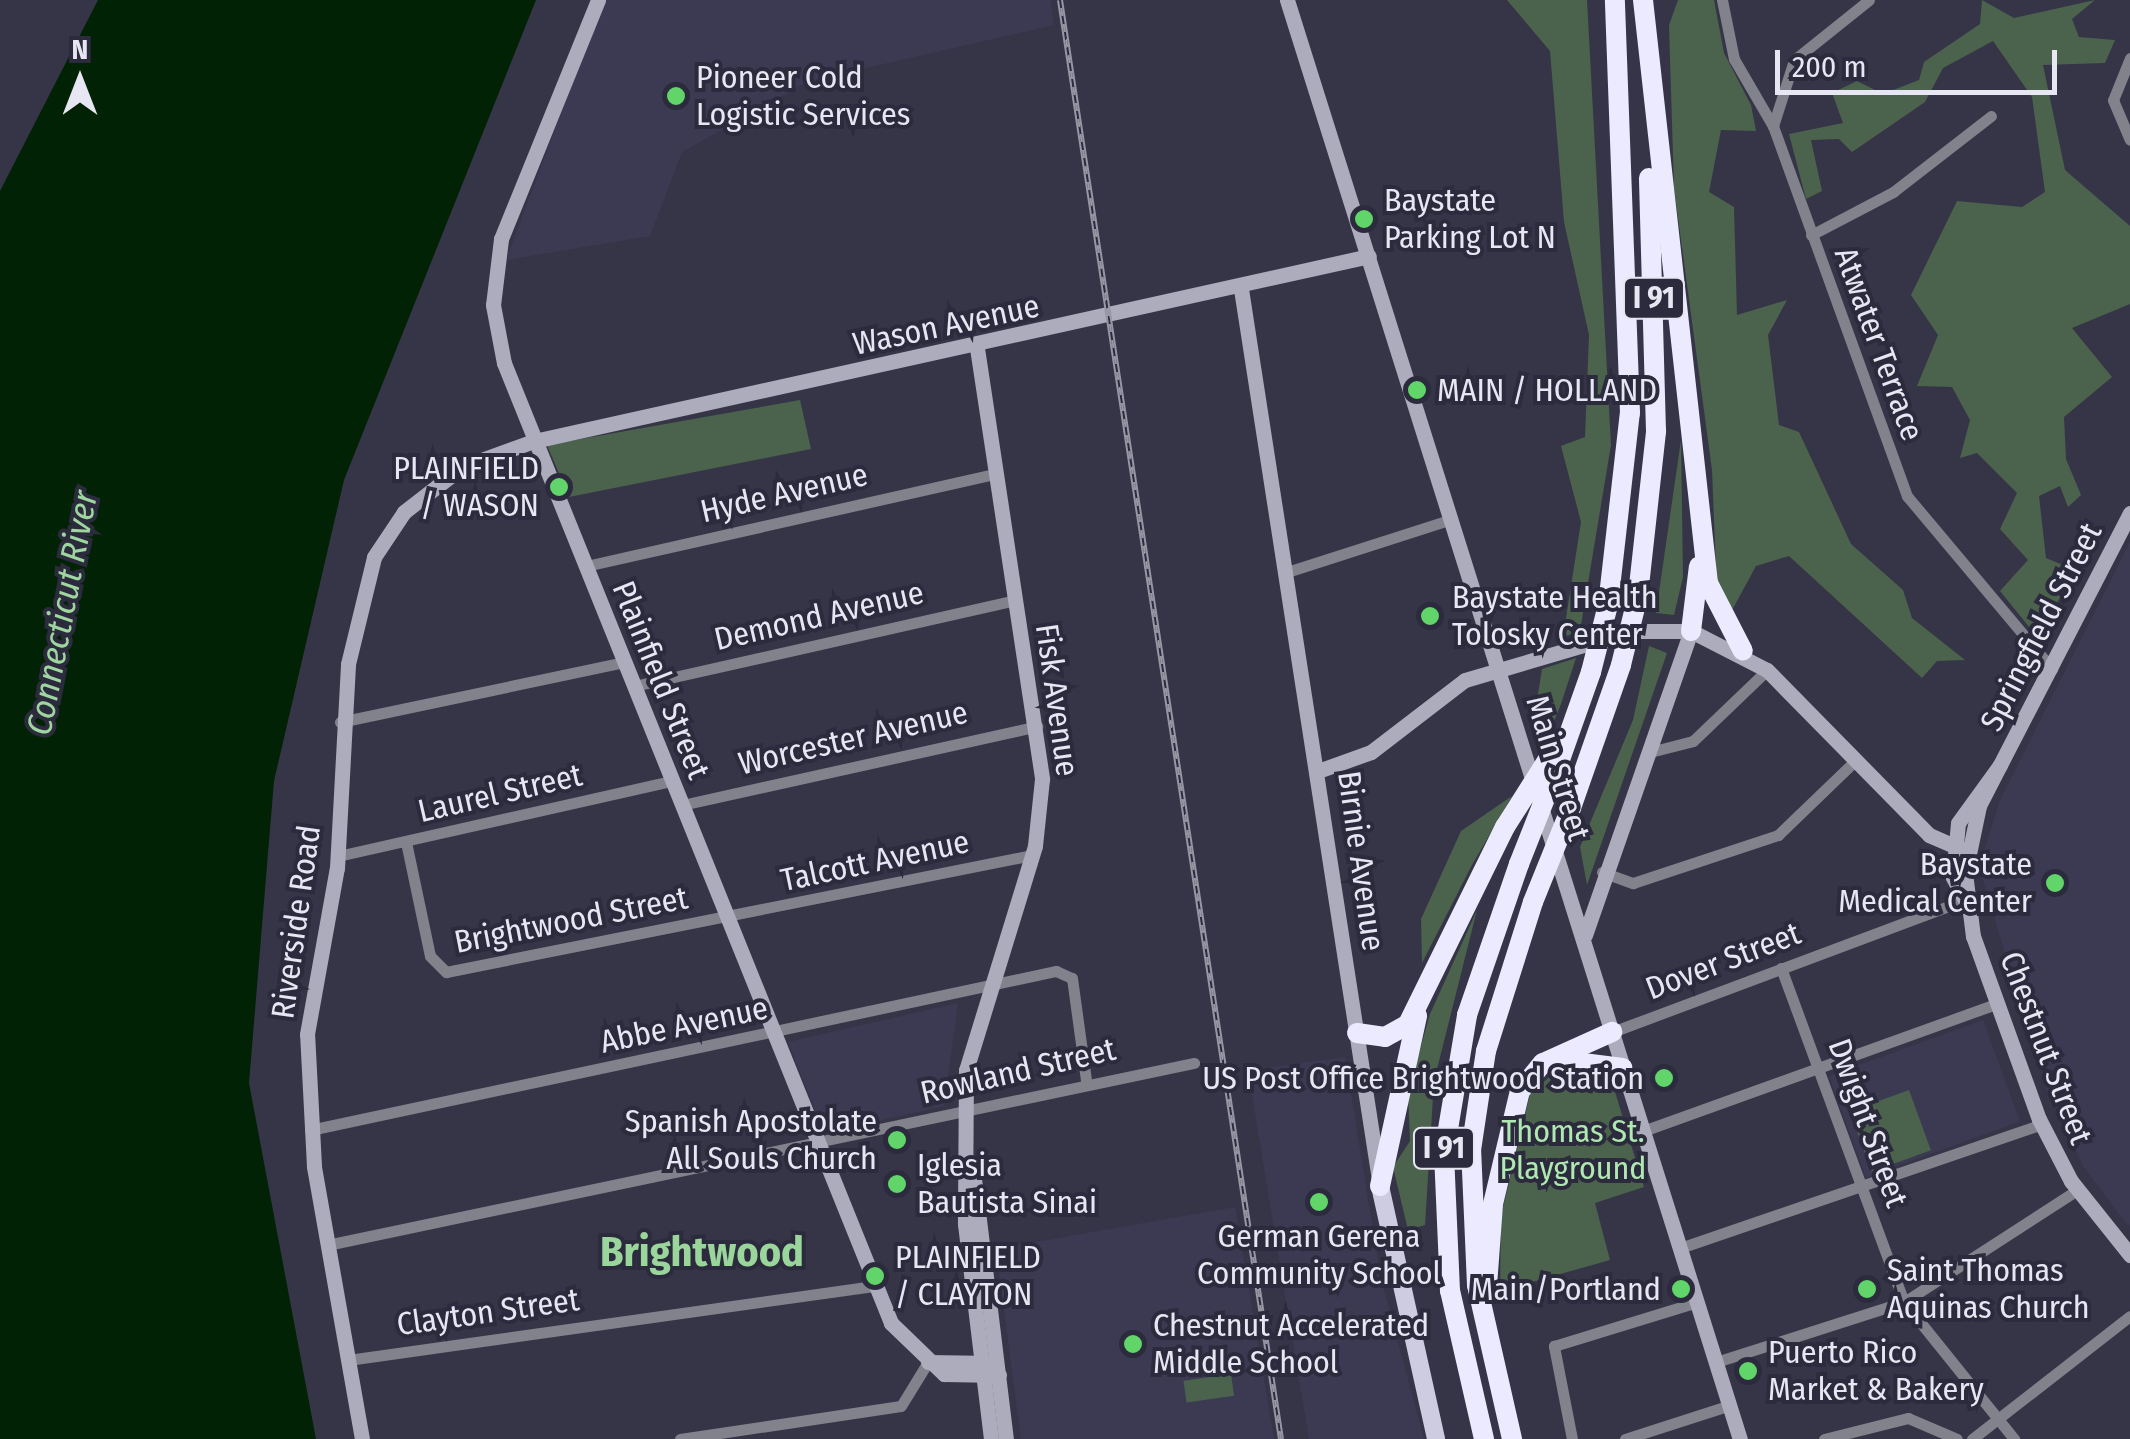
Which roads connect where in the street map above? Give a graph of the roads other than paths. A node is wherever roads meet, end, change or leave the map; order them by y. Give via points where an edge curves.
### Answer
1 (598, 0) edge
2 (1287, 0) edge
3 (1615, 0) edge
4 (1642, 0) edge
5 (1722, 0) edge
6 (1869, 0) edge
7 (2130, 58) edge
8 (1991, 116) dead end
9 (1772, 126) junction
10 (2130, 140) edge
11 (1811, 234) junction
12 (1369, 256) junction
13 (1241, 289) junction
14 (977, 348) junction
15 (534, 441) junction
16 (994, 474) junction
17 (2130, 513) edge
18 (1452, 519) junction
19 (1703, 530) junction
20 (586, 566) junction
21 (1287, 572) junction
22 (1016, 600) junction
23 (1690, 631) junction
24 (1743, 651) junction
25 (624, 662) junction
26 (1499, 668) junction
27 (2052, 669) junction
28 (1767, 670) junction
29 (634, 686) junction
30 (340, 722) junction
31 (1037, 726) junction
32 (1650, 752) junction
33 (1856, 760) junction
34 (1554, 761) junction
35 (1318, 771) junction
36 (672, 781) junction
37 (682, 805) junction
38 (406, 842) junction
39 (1959, 850) junction
40 (1032, 855) junction
41 (338, 856) junction
42 (1602, 872) junction
43 (1966, 900) junction
44 (728, 919) junction
45 (1584, 944) junction
46 (1435, 962) junction
47 (1780, 968) junction
48 (988, 984) junction
49 (1996, 1004) junction
50 (1612, 1032) junction
51 (1357, 1033) junction
52 (774, 1034) junction
53 (1547, 1060) junction
54 (1194, 1063) dead end
55 (1624, 1068) junction
56 (1821, 1068) junction
57 (1086, 1080) junction
58 (966, 1110) junction
59 (2042, 1124) junction
60 (310, 1130) junction
61 (1644, 1131) junction
62 (818, 1146) junction
63 (1380, 1186) junction
64 (1863, 1190) junction
65 (2077, 1190) junction
66 (326, 1245) junction
67 (2128, 1247) edge
68 (1680, 1248) junction
69 (874, 1286) junction
70 (1697, 1302) junction
71 (1904, 1302) junction
72 (2130, 1316) edge
73 (1489, 1352) junction
74 (348, 1360) junction
75 (928, 1362) junction
76 (1716, 1362) junction
77 (991, 1370) junction
78 (1730, 1405) junction
79 (800, 1422) junction
80 (2001, 1423) junction
81 (362, 1439) edge
82 (680, 1439) edge
83 (803, 1439) edge
84 (991, 1439) edge
85 (1006, 1439) edge
86 (1436, 1439) edge
87 (1484, 1439) edge
88 (1512, 1439) edge
89 (1572, 1439) edge
90 (1625, 1439) edge
91 (1740, 1439) edge
92 (1824, 1439) edge
93 (1957, 1439) edge
94 (1972, 1439) edge
95 (2014, 1439) edge

1 - 15 street, Plainfield Street via 494,275 504,363
2 - 12 street, Main Street
3 - 34 highway, I 91, bridge via 1630,413 1608,604 1584,694
4 - 19 highway
4 - 73 highway, I 91, bridge via 1657,413 1638,595 1621,665 1494,1018 1474,1118 1472,1236
5 - 9 street, Atwater Terrace via 1734,59
6 - 9 street via 1794,60
7 - 10 street via 2113,100
8 - 11 street via 1893,192
9 - 11 street, Atwater Terrace
11 - 27 street, Atwater Terrace via 1907,496
12 - 13 street, Wason Avenue
12 - 18 street, Main Street
13 - 14 street, Wason Avenue
13 - 21 street, Birnie Avenue
14 - 15 street, Wason Avenue
14 - 16 street, Fisk Avenue
15 - 20 street, Plainfield Street
15 - 30 street, Riverside Road via 462,467 424,491 387,533 358,614
16 - 20 street, Hyde Avenue
16 - 22 street, Fisk Avenue
17 - 27 street, Springfield Street
18 - 21 street
18 - 26 street, Main Street
19 - 23 highway
19 - 24 highway via 1714,604
20 - 25 street, Plainfield Street
21 - 35 street, Birnie Avenue
22 - 29 street, Demond Avenue
22 - 31 street, Fisk Avenue
23 - 24 street
23 - 26 street via 1630,632
23 - 32 street
24 - 28 street
25 - 29 street, Plainfield Street
25 - 30 street
26 - 35 street via 1448,687 1366,755
26 - 45 street, Main Street
27 - 39 street, Springfield Street
28 - 32 street via 1693,742
28 - 33 street
29 - 36 street, Plainfield Street
30 - 41 street, Riverside Road
31 - 37 street, Worcester Avenue
31 - 40 street, Fisk Avenue via 1042,794
32 - 42 street
33 - 39 street
33 - 42 street via 1778,834 1633,883
34 - 46 highway, bridge via 1505,827
34 - 87 highway, I 91, bridge via 1467,1015 1444,1153 1450,1291
35 - 51 street, Birnie Avenue
36 - 37 street, Plainfield Street
36 - 38 street, Laurel Street
37 - 44 street, Plainfield Street
38 - 41 street, Laurel Street
38 - 44 street, Brightwood Street via 440,971
39 - 43 street, Chestnut Street
40 - 44 street, Talcott Avenue
40 - 48 street, Fisk Avenue
41 - 60 street, Riverside Road via 308,1023
42 - 45 street
43 - 47 street, Dover Street
43 - 49 street, Chestnut Street
44 - 52 street, Plainfield Street
45 - 50 street, Main Street
46 - 51 highway via 1402,1030
46 - 63 highway via 1387,1124
47 - 50 street, Dover Street
47 - 56 street, Dwight Street
48 - 52 street, Abbe Avenue
48 - 57 street, Abbe Avenue via 1068,972
48 - 58 street, Fisk Avenue via 969,1046
49 - 56 street
49 - 59 street, Chestnut Street
50 - 53 highway
50 - 55 street, Main Street
51 - 63 street, Birnie Avenue
52 - 60 street, Abbe Avenue
52 - 62 street, Plainfield Street
53 - 55 highway via 1584,1057
53 - 73 highway via 1520,1091 1494,1204
54 - 57 street, Rowland Street
55 - 61 street, Main Street
56 - 61 street
56 - 64 street, Dwight Street
57 - 58 street, Rowland Street
58 - 62 street, Rowland Street
58 - 77 street, Fisk Avenue
59 - 64 street
59 - 65 street, Chestnut Street
60 - 66 street, Riverside Road
61 - 68 street, Main Street
62 - 66 street, Rowland Street
62 - 69 street, Plainfield Street
63 - 86 main road, Birnie Avenue
64 - 68 street
64 - 71 street, Dwight Street
65 - 67 street, Chestnut Street
65 - 71 street
66 - 74 street, Riverside Road
68 - 70 street, Main Street
69 - 74 street, Clayton Street
69 - 75 street, Plainfield Street via 898,1335
70 - 76 street, Main Street
70 - 89 street via 1554,1346
71 - 76 street
71 - 80 street, Dwight Street
72 - 80 street
73 - 88 highway, I 91
74 - 81 street, Riverside Road
75 - 77 street
75 - 79 street via 906,1404
76 - 78 street, Main Street
77 - 84 street
77 - 85 street
78 - 90 street
78 - 91 street, Main Street
79 - 82 street
79 - 83 street
80 - 94 street
80 - 95 street, Dwight Street
92 - 93 street via 1908,1418

